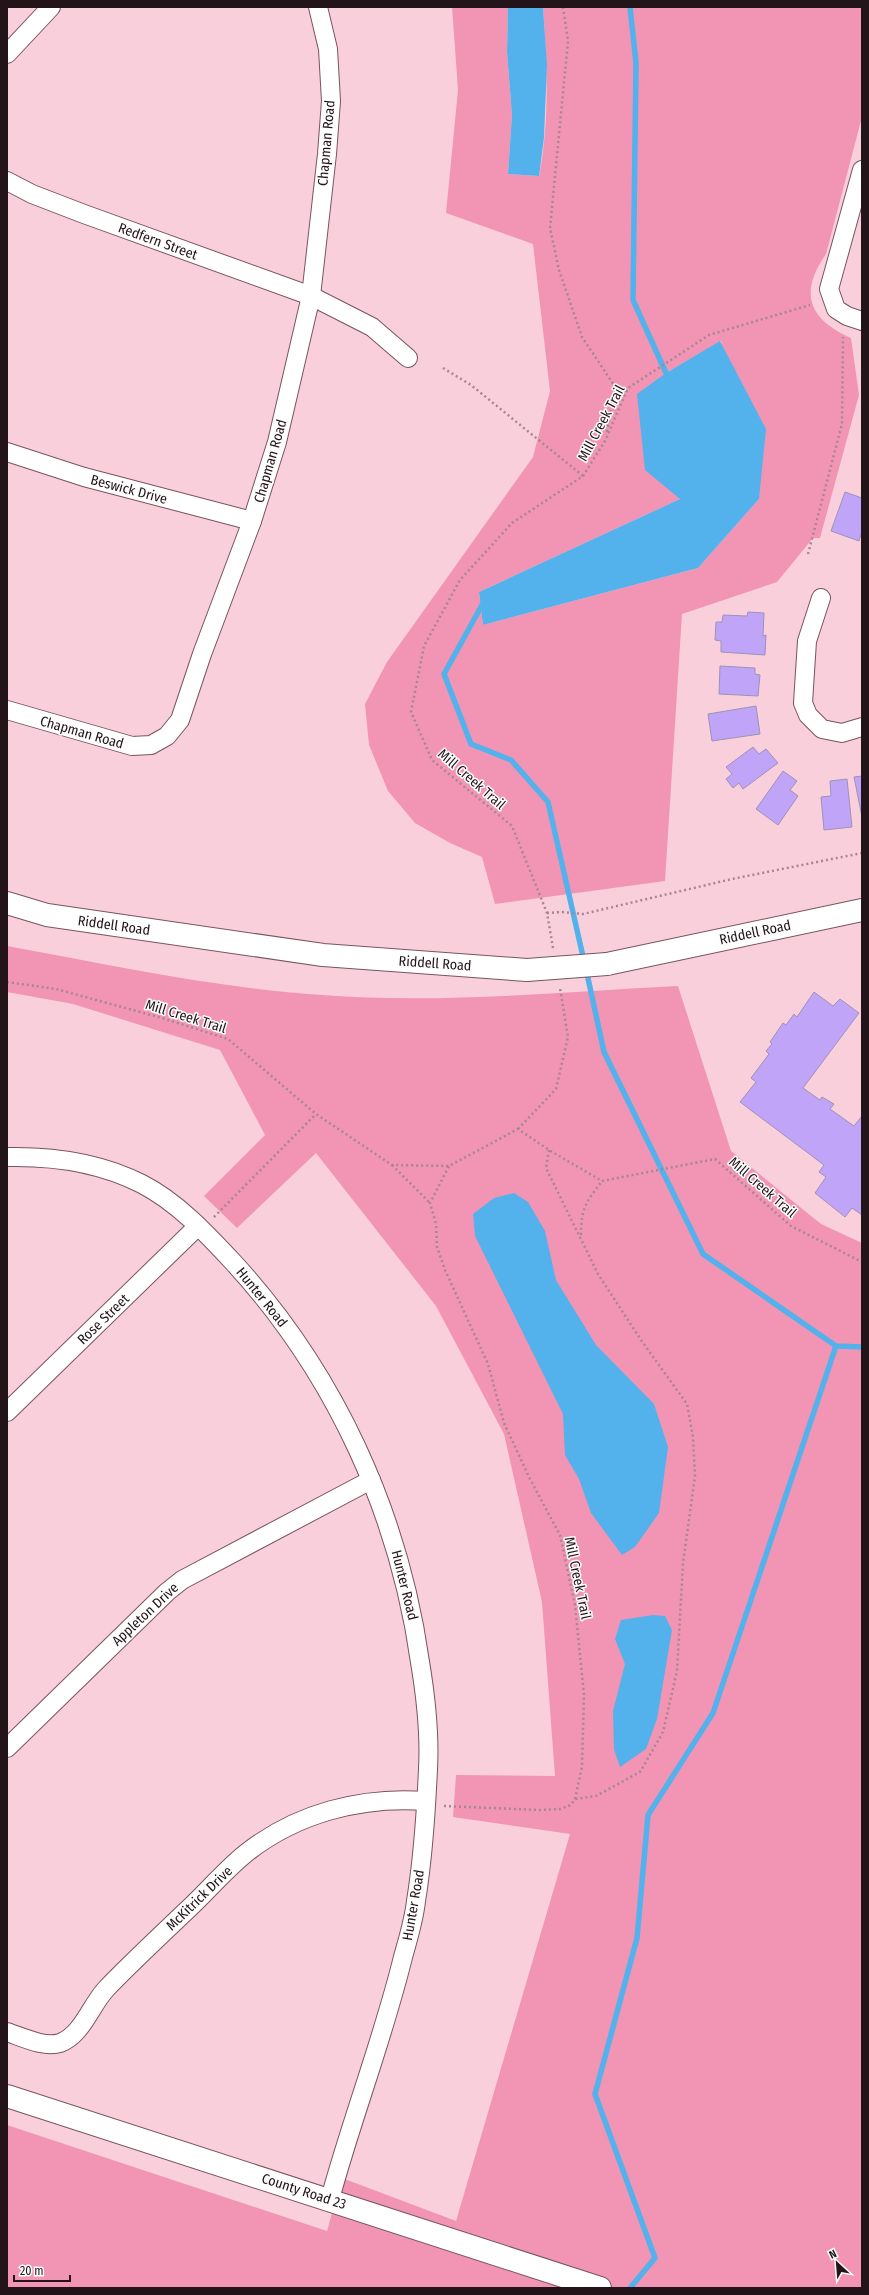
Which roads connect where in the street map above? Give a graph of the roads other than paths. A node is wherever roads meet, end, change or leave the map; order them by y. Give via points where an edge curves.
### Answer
1 (51, 7) edge
2 (318, 7) edge
3 (7, 54) edge
4 (862, 170) edge
5 (7, 181) edge
6 (311, 296) junction
7 (859, 320) edge
8 (408, 358) dead end
9 (7, 452) edge
10 (252, 521) junction
11 (820, 598) dead end
12 (7, 710) edge
13 (862, 727) edge
14 (7, 903) edge
15 (862, 910) edge
16 (7, 1157) edge
17 (206, 1222) junction
18 (7, 1412) edge
19 (371, 1480) junction
20 (7, 1748) edge
21 (426, 1801) junction
22 (7, 2032) edge
23 (7, 2096) edge
24 (330, 2199) junction
25 (600, 2288) edge

1 - 3 street
2 - 6 street, Chapman Road via 328,49 331,101
4 - 7 street via 829,289 836,309
5 - 6 street, Redfern Street via 32,194 84,214
6 - 8 street, Redfern Street via 372,327
6 - 10 street, Chapman Road via 277,442
9 - 10 street, Beswick Drive via 84,477
10 - 12 street, Chapman Road via 180,720 168,736 151,745 132,746
11 - 13 street via 807,641 803,704 808,715 822,729 842,733
14 - 15 main road, Riddell Road, bridge via 47,915 323,954 527,970 607,964
16 - 17 street, Hunter Road via 35,1156 108,1170 142,1184
17 - 18 street, Rose Street
17 - 19 street, Hunter Road via 295,1339 337,1406 354,1438
19 - 20 street, Appleton Drive via 182,1580
19 - 21 street, Hunter Road via 401,1564 415,1625 429,1722
21 - 22 street, McKitrick Drive via 398,1799 356,1803 330,1810 267,1838 244,1854 136,1958 100,1995 72,2036 59,2043 42,2043
21 - 24 street, Hunter Road via 416,1904 396,1984
23 - 24 main road, County Road 23
24 - 25 main road, County Road 23

